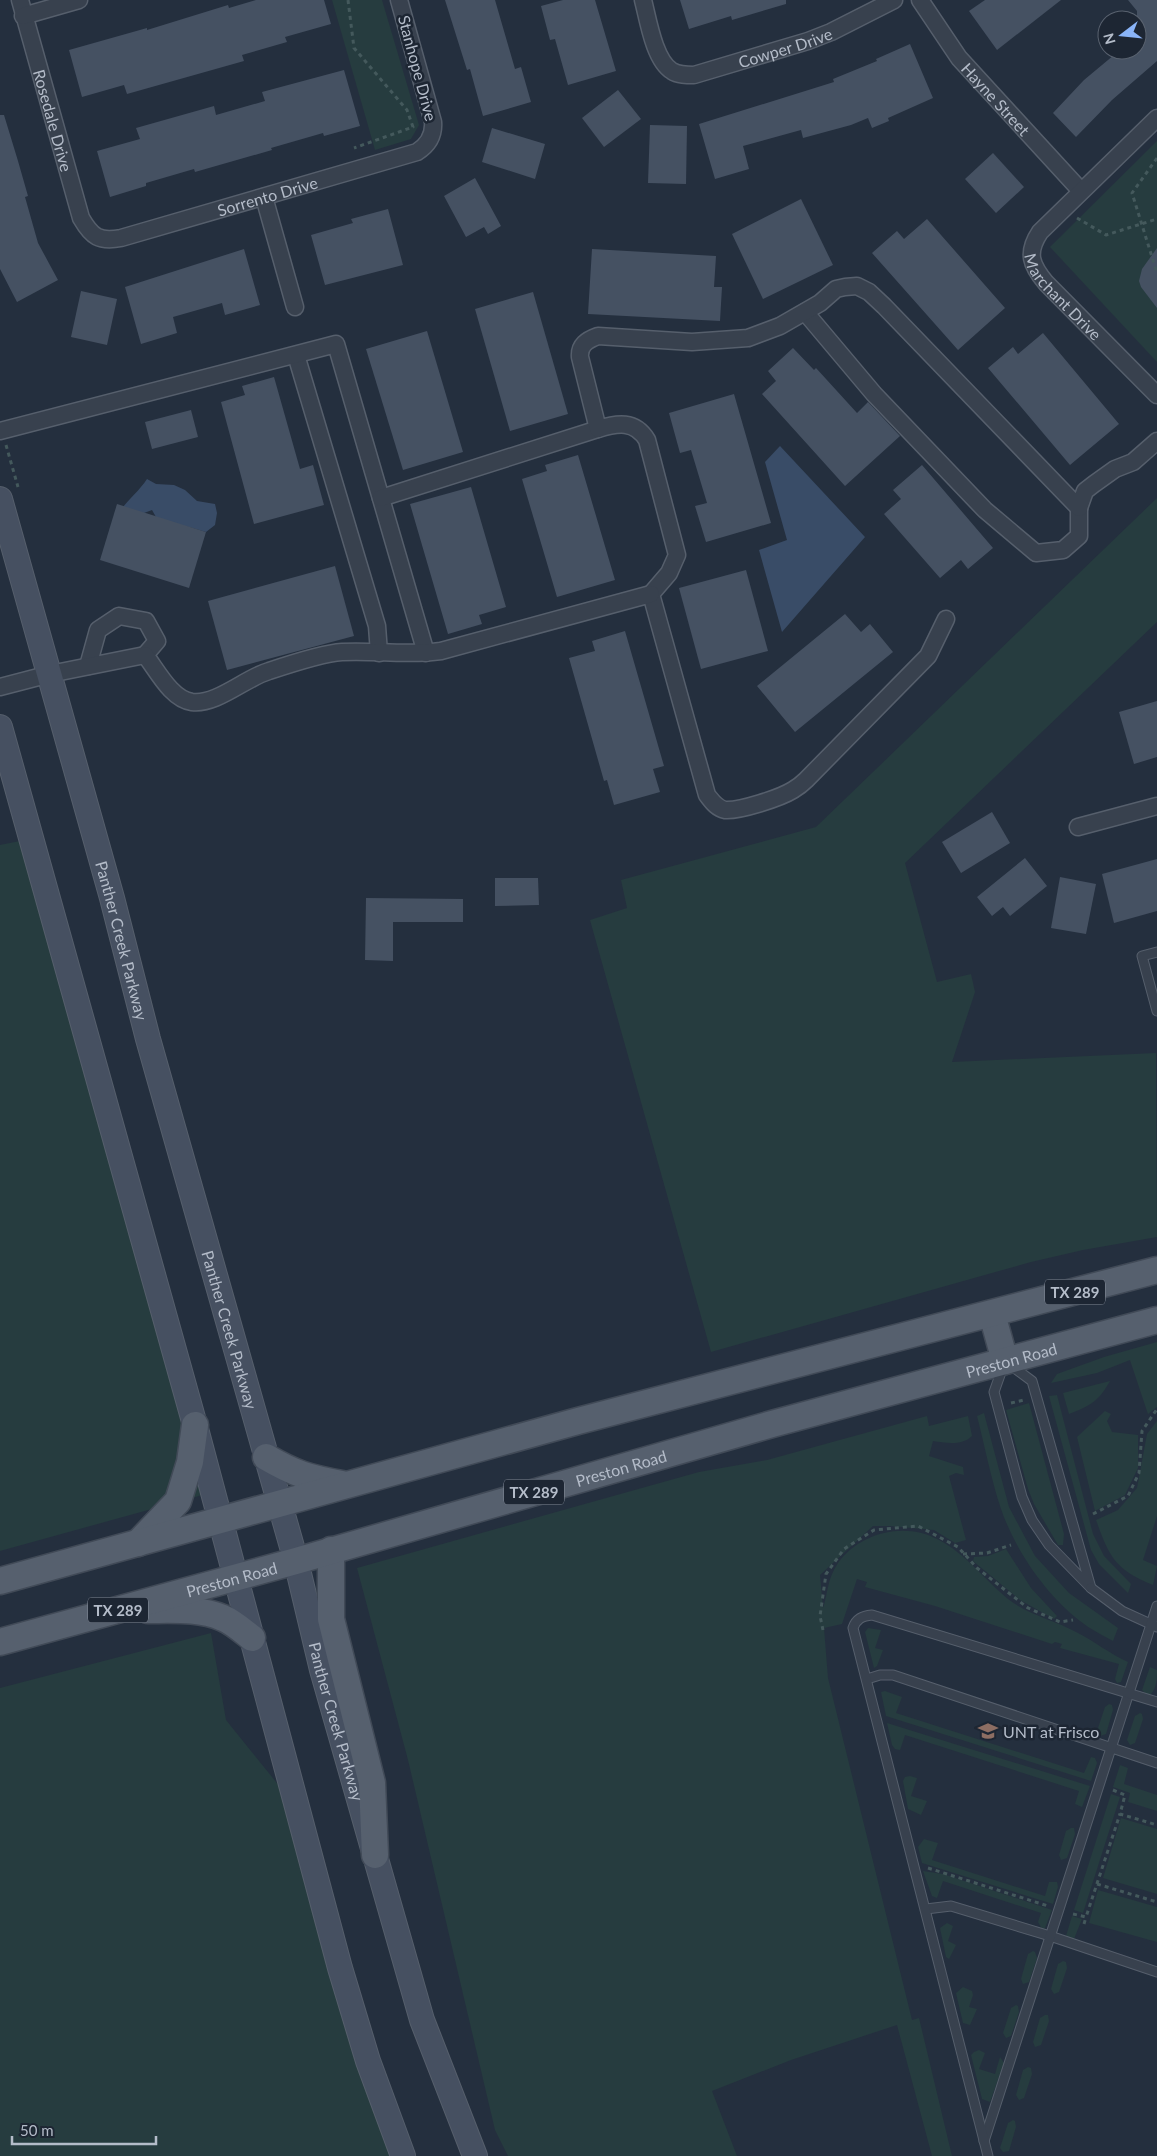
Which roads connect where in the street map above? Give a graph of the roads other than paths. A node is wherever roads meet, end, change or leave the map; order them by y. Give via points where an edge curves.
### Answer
1 (79, 0) edge
2 (399, 0) edge
3 (643, 0) edge
4 (894, 0) edge
5 (920, 0) edge
6 (21, 8) edge
7 (1157, 118) edge
8 (431, 137) joint
9 (1081, 191) junction
10 (264, 197) junction
11 (96, 236) joint
12 (295, 308) dead end
13 (805, 312) junction
14 (296, 355) junction
15 (1157, 395) edge
16 (598, 429) junction
17 (0, 431) edge
18 (1152, 446) edge
19 (382, 498) junction
20 (0, 499) edge
21 (1079, 508) junction
22 (651, 594) junction
23 (946, 619) dead end
24 (379, 653) junction
25 (426, 653) junction
26 (145, 655) junction
27 (88, 666) junction
28 (50, 674) junction
29 (0, 686) edge
30 (0, 727) edge
31 (1157, 806) edge
32 (1078, 827) dead end
33 (1157, 952) edge
34 (1157, 1011) edge
35 (1157, 1270) edge
36 (992, 1314) junction
37 (1157, 1320) edge
38 (1005, 1361) junction
39 (195, 1425) junction
40 (266, 1457) junction
41 (348, 1485) junction
42 (279, 1504) junction
43 (220, 1520) junction
44 (138, 1543) junction
45 (331, 1550) junction
46 (296, 1560) junction
47 (235, 1577) junction
48 (0, 1581) edge
49 (1091, 1588) junction
50 (1157, 1606) edge
51 (118, 1610) junction
52 (1154, 1626) edge
53 (252, 1638) junction
54 (0, 1642) edge
55 (867, 1679) junction
56 (1129, 1693) junction
57 (1157, 1702) edge
58 (1111, 1748) junction
59 (1157, 1763) edge
60 (375, 1855) junction
61 (926, 1909) junction
62 (1050, 1936) junction
63 (1157, 1972) edge
64 (984, 2142) junction
65 (403, 2156) edge
66 (475, 2156) edge
67 (988, 2156) edge

1 - 6 street
2 - 8 street, Stanhope Drive via 429,104 433,122
3 - 4 street, Cowper Drive via 661,59 671,71 684,76 808,41
5 - 9 street, Hayne Street via 959,58
6 - 11 street, Rosedale Drive via 81,218
7 - 9 street, Marchant Drive
8 - 10 street, Sorrento Drive via 417,152
9 - 15 street, Marchant Drive via 1036,237 1032,250 1033,265 1046,283
10 - 11 street, Sorrento Drive via 121,238 104,240
10 - 12 street
13 - 16 street via 748,338 692,342 607,335 590,339 581,346 580,354
13 - 21 street via 836,289 857,286 869,292
13 - 21 street via 881,401 986,510 1036,553 1063,550 1079,536
14 - 17 street
14 - 19 street via 336,344
14 - 24 street via 377,626
16 - 19 street
16 - 22 street via 623,424 636,428 647,440 677,555 669,573
18 - 21 street via 1133,462 1115,469 1085,491
19 - 25 street
20 - 28 main road, Panther Creek Parkway
22 - 23 street via 707,794 716,806 724,810 782,796 806,780 928,656
22 - 25 street
24 - 25 street
24 - 26 street via 341,652 269,671 199,702 175,695
26 - 27 street
26 - 27 street via 157,641 146,621 119,616 98,630
27 - 28 street
28 - 29 street
28 - 40 main road, Panther Creek Parkway via 148,1039
30 - 39 main road
31 - 32 street
33 - 34 lane via 1142,956
35 - 36 main road, TX 289
36 - 38 main road
36 - 41 main road, TX 289 via 578,1421
37 - 38 main road, Preston Road / TX 289
38 - 45 main road, Preston Road / TX 289 via 762,1426
38 - 49 lane via 1032,1381
38 - 49 lane via 994,1392 1022,1497 1032,1520 1049,1545
39 - 43 main road
39 - 44 main road via 190,1462 178,1501
40 - 41 main road via 300,1475
40 - 42 main road, Panther Creek Parkway
41 - 42 main road, TX 289
42 - 43 main road, TX 289
42 - 46 main road, Panther Creek Parkway
43 - 44 main road, TX 289
43 - 47 main road
44 - 48 main road, TX 289
45 - 46 main road, Preston Road / TX 289
45 - 60 main road via 332,1620 372,1783
46 - 47 main road, Preston Road / TX 289
46 - 60 main road, Panther Creek Parkway via 322,1670
47 - 51 main road, Preston Road / TX 289
47 - 53 main road
49 - 52 lane via 1122,1611
50 - 52 lane
51 - 53 main road via 208,1613 224,1618
51 - 54 main road, Preston Road / TX 289
52 - 56 lane
53 - 65 main road via 340,1968 368,2062
55 - 56 lane via 853,1628 858,1619 872,1615
55 - 58 lane via 892,1675
55 - 61 lane
56 - 57 lane
56 - 58 lane
58 - 59 lane
58 - 62 lane
60 - 66 main road, Panther Creek Parkway via 422,2020
61 - 62 lane via 951,1906
61 - 64 lane
62 - 63 lane
62 - 64 lane
64 - 67 lane

